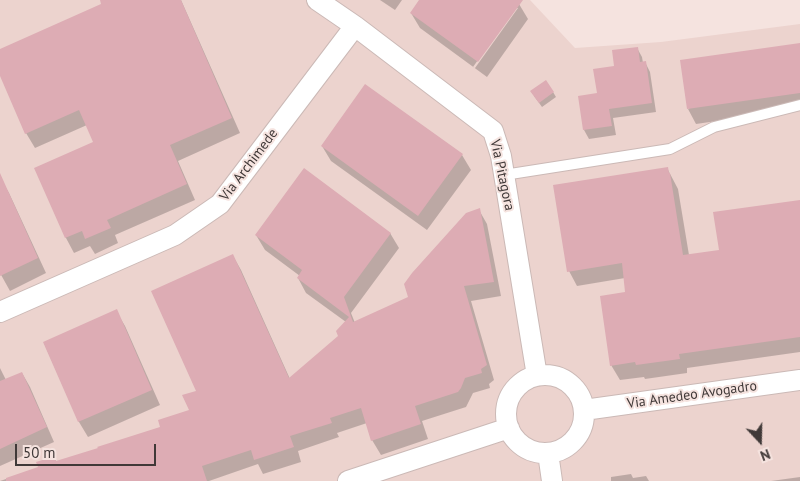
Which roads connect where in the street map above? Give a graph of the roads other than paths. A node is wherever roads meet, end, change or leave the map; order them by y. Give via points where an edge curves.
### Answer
1 (317, 0) edge
2 (355, 26) junction
3 (800, 105) edge
4 (504, 175) junction
5 (0, 312) edge
6 (536, 376) junction
7 (800, 380) edge
8 (584, 410) junction
9 (509, 428) junction
10 (548, 453) junction
11 (348, 481) edge
12 (552, 481) edge

1 - 2 street, Via Pitagora
2 - 4 street, Via Pitagora via 493,131
2 - 5 street, Via Archimede via 220,204 175,235
3 - 4 lane via 714,127 670,149
4 - 6 street, Via Pitagora
6 - 8 street via 550,375 568,382 580,397
6 - 9 street via 514,390 506,415
7 - 8 street, Via Amedeo Avogadro
8 - 10 street via 579,434 560,450
9 - 10 street via 524,447
9 - 11 street
10 - 12 street

